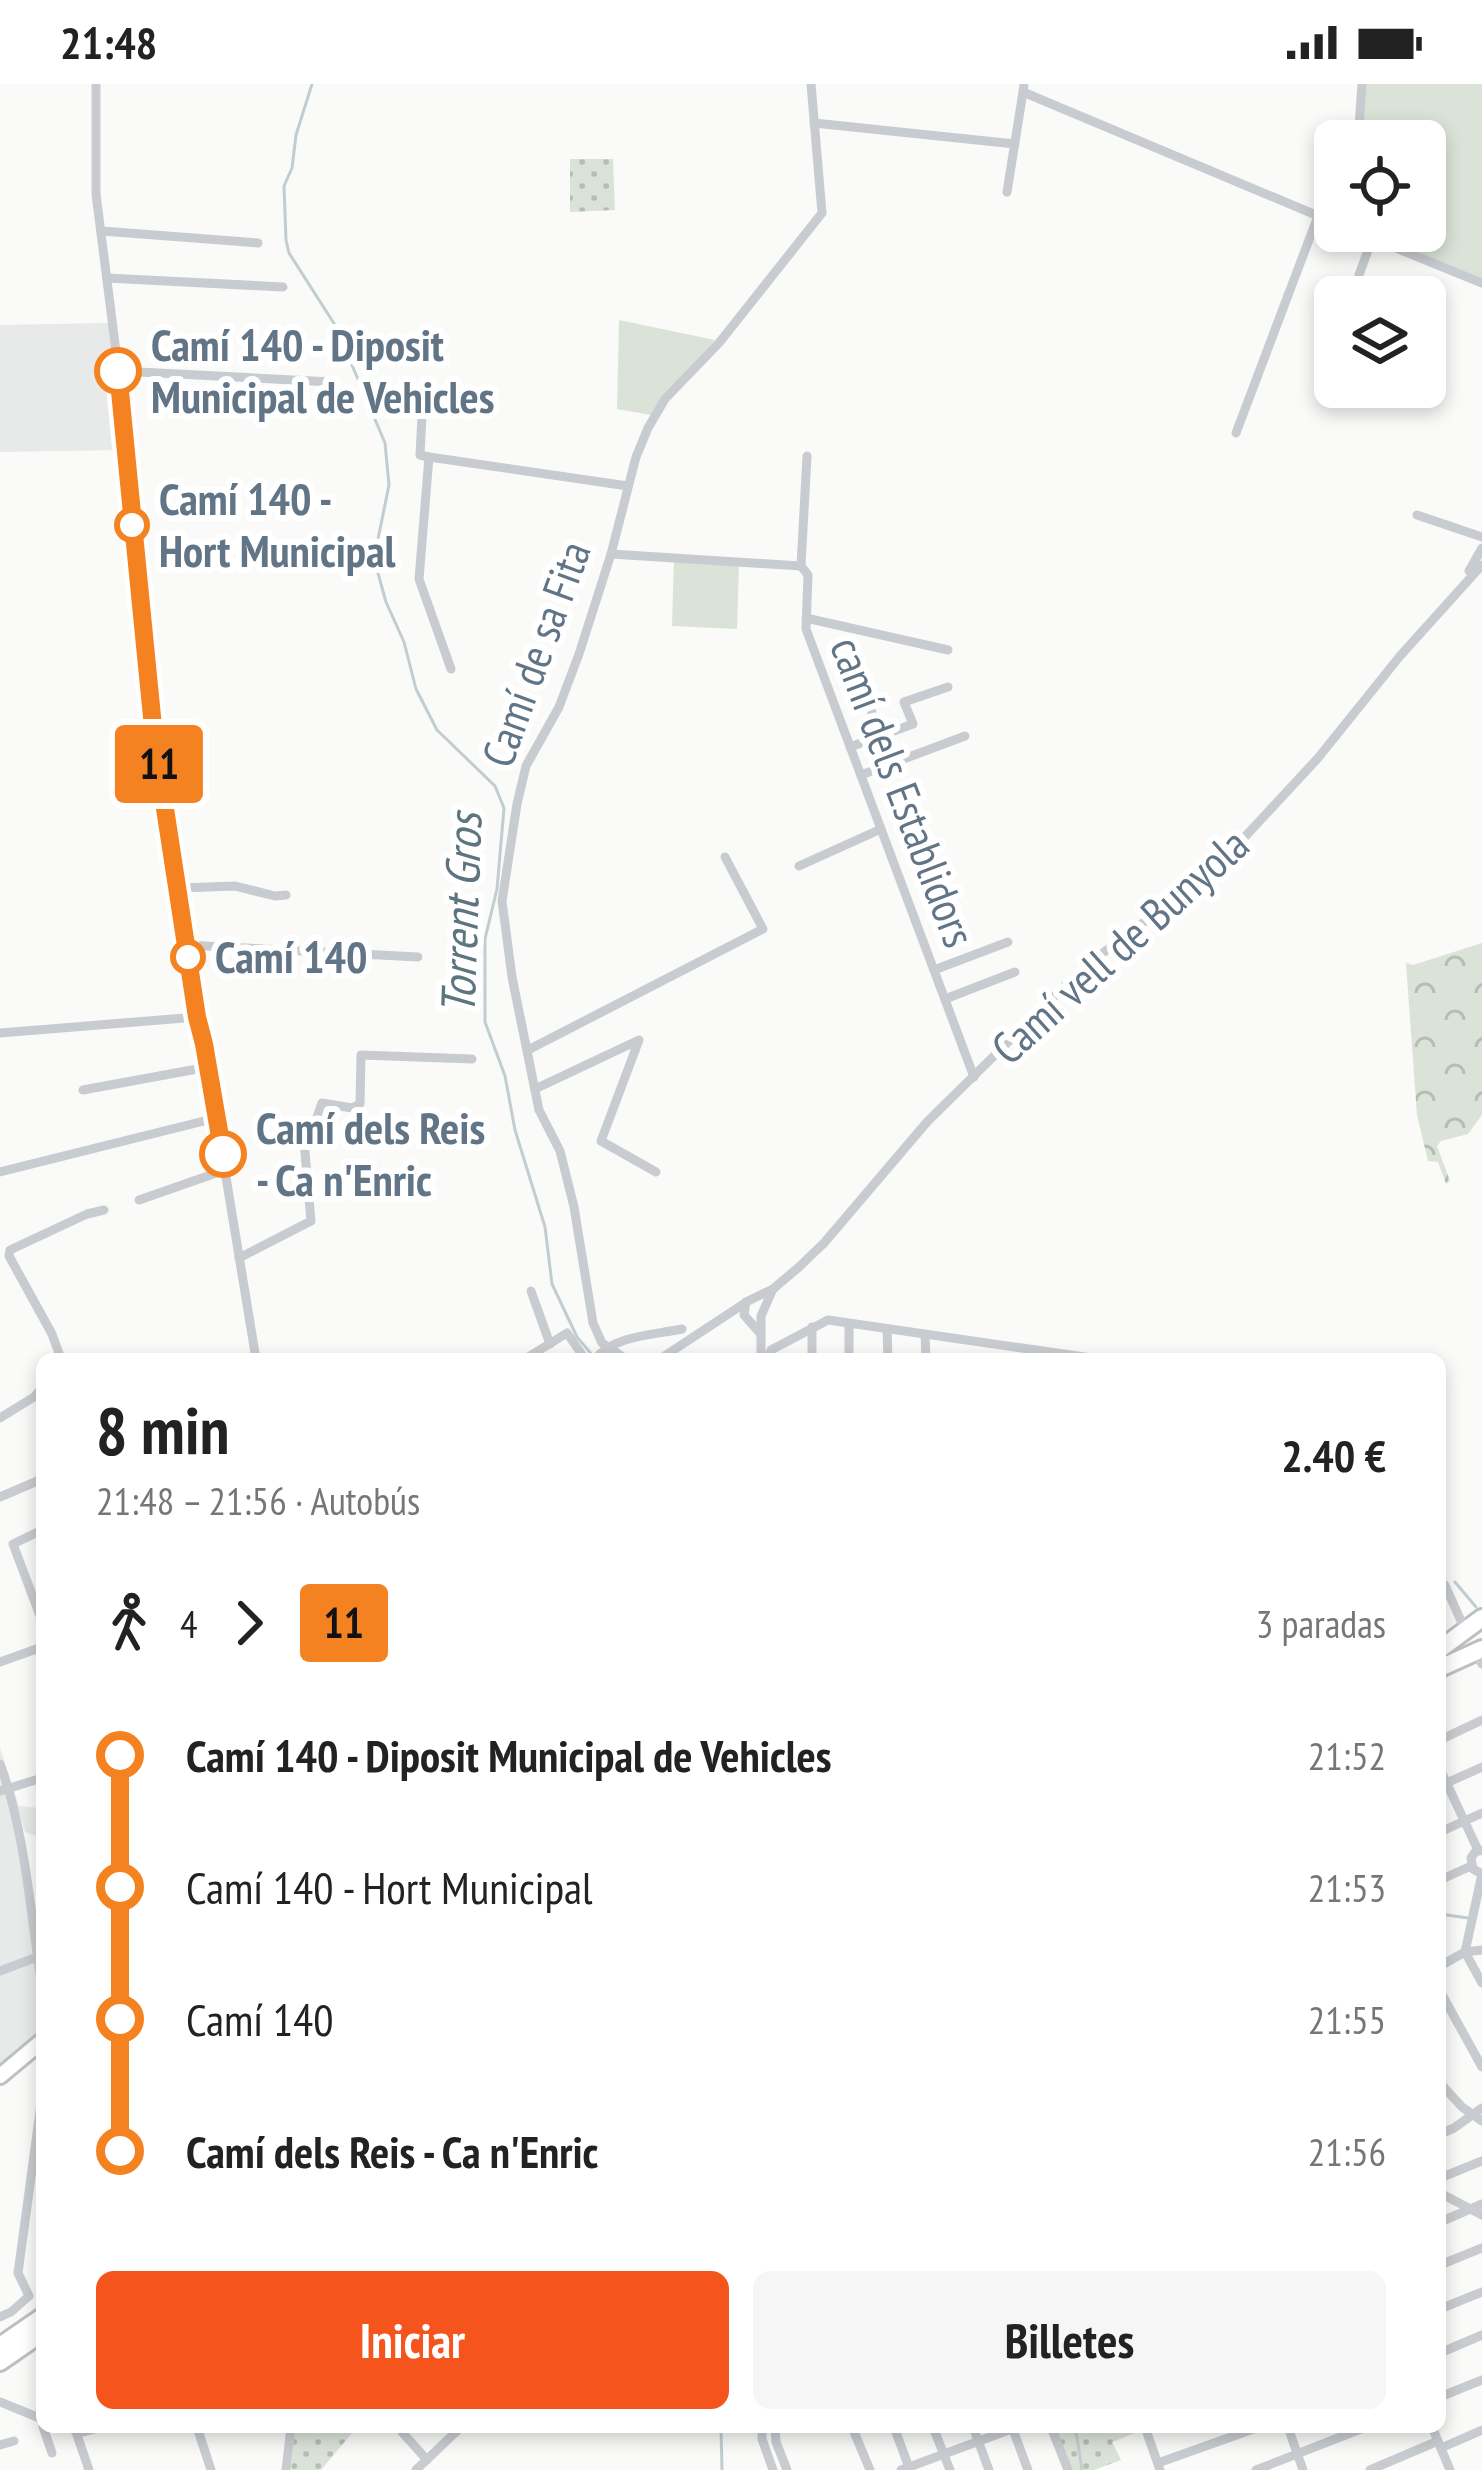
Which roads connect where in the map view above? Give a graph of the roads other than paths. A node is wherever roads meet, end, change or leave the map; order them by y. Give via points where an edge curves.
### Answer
1 (96, 84) edge
2 (811, 84) edge
3 (1362, 84) edge
4 (1024, 88) edge
5 (1359, 120) edge
6 (814, 123) junction
7 (1015, 144) junction
8 (1007, 192) dead end
9 (1314, 215) edge
10 (1314, 228) edge
11 (102, 231) junction
12 (259, 243) dead end
13 (1367, 252) edge
14 (1404, 252) edge
15 (1359, 275) dead end
16 (107, 278) junction
17 (1482, 283) edge
18 (283, 287) dead end
19 (118, 371) junction
20 (332, 382) dead end
21 (388, 391) dead end
22 (1236, 433) dead end
23 (807, 455) dead end
24 (429, 457) junction
25 (628, 486) junction
26 (1417, 514) dead end
27 (1482, 537) edge
28 (1482, 548) edge
29 (611, 554) junction
30 (801, 566) junction
31 (1481, 568) edge
32 (1456, 591) junction
33 (806, 618) junction
34 (948, 650) dead end
35 (850, 655) dead end
36 (451, 669) dead end
37 (948, 687) dead end
38 (881, 736) junction
39 (965, 736) dead end
40 (850, 747) junction
41 (861, 775) junction
42 (881, 829) junction
43 (725, 857) dead end
44 (799, 866) dead end
45 (179, 888) junction
46 (286, 896) dead end
47 (1008, 942) dead end
48 (186, 945) junction
49 (418, 957) dead end
50 (934, 970) junction
51 (1015, 972) dead end
52 (945, 999) junction
53 (197, 1017) junction
54 (0, 1033) edge
55 (528, 1050) junction
56 (472, 1059) dead end
57 (208, 1067) junction
58 (974, 1077) junction
59 (535, 1089) junction
60 (83, 1090) dead end
61 (216, 1118) junction
62 (225, 1170) junction
63 (0, 1172) edge
64 (656, 1172) dead end
65 (139, 1200) dead end
66 (104, 1210) dead end
67 (239, 1258) junction
68 (772, 1289) junction
69 (531, 1291) dead end
70 (749, 1300) junction
71 (731, 1313) junction
72 (755, 1314) junction
73 (849, 1324) junction
74 (812, 1328) junction
75 (682, 1329) dead end
76 (887, 1329) junction
77 (925, 1334) junction
78 (550, 1344) junction
79 (1006, 1346) junction
80 (675, 1351) junction
81 (59, 1353) edge
82 (255, 1353) edge
83 (535, 1353) edge
84 (581, 1353) edge
85 (601, 1353) edge
86 (668, 1353) edge
87 (671, 1353) edge
88 (765, 1353) edge
89 (769, 1353) edge
90 (812, 1353) edge
91 (849, 1353) edge
92 (888, 1353) edge
93 (926, 1353) edge
94 (1006, 1353) edge
95 (1054, 1353) edge
96 (36, 1394) edge
97 (0, 1418) edge
98 (36, 1482) edge
99 (0, 1497) edge
100 (36, 1533) edge
101 (1446, 1587) edge
102 (36, 1605) edge
103 (1482, 1609) edge
104 (1482, 1618) edge
105 (1461, 1621) dead end
106 (1482, 1634) edge
107 (1446, 1635) edge
108 (1446, 1646) edge
109 (36, 1649) edge
110 (1446, 1649) edge
111 (1482, 1649) edge
112 (0, 1662) edge
113 (1446, 1665) edge
114 (1482, 1720) edge
115 (1446, 1737) edge
116 (0, 1764) edge
117 (1482, 1767) edge
118 (36, 1780) edge
119 (1446, 1783) edge
120 (4, 1790) edge
121 (1446, 1790) edge
122 (1482, 1813) edge
123 (1463, 1821) junction
124 (1446, 1829) edge
125 (1480, 1850) edge
126 (1471, 1866) junction
127 (1482, 1874) edge
128 (1446, 1877) edge
129 (36, 1944) edge
130 (1482, 1950) edge
131 (1465, 1952) junction
132 (36, 1958) edge
133 (1446, 1963) edge
134 (0, 1971) edge
135 (1482, 1983) edge
136 (1446, 2002) edge
137 (36, 2046) edge
138 (1482, 2067) edge
139 (0, 2076) edge
140 (1446, 2090) edge
141 (1482, 2108) edge
142 (1477, 2118) edge
143 (1446, 2131) edge
144 (36, 2140) edge
145 (1482, 2161) edge
146 (1446, 2176) edge
147 (1446, 2195) edge
148 (1476, 2206) edge
149 (1482, 2215) edge
150 (1446, 2219) edge
151 (1482, 2248) edge
152 (1446, 2263) edge
153 (1482, 2292) edge
154 (1446, 2307) edge
155 (0, 2318) edge
156 (36, 2321) edge
157 (1482, 2335) edge
158 (36, 2337) edge
159 (0, 2346) edge
160 (1446, 2350) edge
161 (0, 2362) edge
162 (1482, 2380) edge
163 (1446, 2395) edge
164 (0, 2402) edge
165 (36, 2419) edge
166 (1482, 2431) edge
167 (46, 2433) edge
168 (76, 2433) edge
169 (199, 2433) edge
170 (290, 2433) edge
171 (403, 2433) edge
172 (455, 2433) edge
173 (762, 2433) edge
174 (775, 2433) edge
175 (855, 2433) edge
176 (896, 2433) edge
177 (935, 2433) edge
178 (975, 2433) edge
179 (1000, 2433) edge
180 (1016, 2433) edge
181 (1053, 2433) edge
182 (1147, 2433) edge
183 (1244, 2433) edge
184 (1290, 2433) edge
185 (1351, 2433) edge
186 (1435, 2433) edge
187 (14, 2441) dead end
188 (978, 2441) junction
189 (1440, 2444) junction
190 (0, 2445) edge
191 (52, 2453) dead end
192 (944, 2454) junction
193 (1298, 2455) junction
194 (427, 2459) junction
195 (1159, 2467) edge
196 (906, 2469) edge
197 (88, 2470) edge
198 (211, 2470) edge
199 (286, 2470) edge
200 (416, 2470) edge
201 (773, 2470) edge
202 (787, 2470) edge
203 (870, 2470) edge
204 (950, 2470) edge
205 (989, 2470) edge
206 (1028, 2470) edge
207 (1068, 2470) edge
208 (1256, 2470) edge
209 (1303, 2470) edge
210 (1370, 2470) edge
211 (1450, 2470) edge

1 - 11 street
2 - 6 street, Camí de sa Fita
3 - 5 street
4 - 7 street
4 - 9 street
6 - 7 street
6 - 25 street, Camí de sa Fita via 822,214 665,399
7 - 8 street
10 - 22 street
11 - 12 street
11 - 16 street
13 - 15 street
14 - 17 street
16 - 18 street
16 - 19 street
19 - 20 street
19 - 45 street via 154,737
21 - 24 street via 422,396 420,455
23 - 30 street, camí dels Establidors
24 - 25 street
24 - 36 street via 419,579
25 - 29 street, Camí de sa Fita
26 - 27 street
28 - 32 street
29 - 30 street
29 - 55 street, Camí de sa Fita via 517,804 502,901
30 - 33 street, camí dels Establidors via 808,575
31 - 32 street
32 - 58 street, Camí vell de Bunyola via 1216,868 1100,955
33 - 34 street
33 - 40 street, camí dels Establidors
35 - 38 street
37 - 38 street via 904,702 913,724
38 - 40 street
39 - 41 street
40 - 41 street, camí dels Establidors
41 - 42 street, camí dels Establidors
42 - 44 street
42 - 50 street, camí dels Establidors
43 - 55 street via 763,929
45 - 46 street via 235,886
45 - 48 street
47 - 50 street
48 - 49 street
48 - 53 street
50 - 52 street, camí dels Establidors
51 - 52 street
52 - 58 street, camí dels Establidors
53 - 54 street
53 - 57 street
55 - 59 street, Camí de sa Fita
56 - 67 street via 361,1055 360,1104 322,1103 304,1141 311,1221
57 - 60 street
57 - 61 street
58 - 68 street, Camí vell de Bunyola
59 - 64 street via 639,1040 601,1141
59 - 85 street, Camí de sa Fita via 560,1151
61 - 62 street
61 - 63 street
62 - 65 street
62 - 67 street
66 - 81 street via 10,1250
67 - 82 street
68 - 70 street, Camí vell de Bunyola
68 - 72 street, Camí vell de Bunyola
69 - 78 street
70 - 71 street, Camí vell de Bunyola
70 - 72 street via 744,1305
71 - 72 street
71 - 80 street, Camí vell de Bunyola
72 - 88 street
73 - 74 street
73 - 76 street
73 - 91 street
74 - 89 street
74 - 90 street
75 - 85 street
76 - 77 street
76 - 92 street
77 - 79 street
77 - 93 street
78 - 83 street
78 - 84 street via 567,1333
79 - 94 street
79 - 95 street
80 - 86 street
80 - 87 street, Camí vell de Bunyola
96 - 97 street
98 - 99 street
100 - 102 street via 13,1544
101 - 105 street
103 - 107 highway
104 - 108 highway
106 - 110 highway
109 - 112 street
111 - 113 highway
114 - 115 street
116 - 120 street
117 - 119 street
118 - 120 street
120 - 129 street
121 - 123 street
122 - 123 street
123 - 124 street
123 - 125 street
125 - 126 street
126 - 127 street
126 - 128 street
127 - 131 street
130 - 131 street
131 - 133 street
131 - 135 street
132 - 134 street
136 - 138 street
137 - 139 main road
140 - 142 street
141 - 142 street
142 - 143 street
144 - 155 street via 18,2273 29,2296
145 - 146 street
147 - 148 street
148 - 149 street
148 - 150 street
151 - 152 street
153 - 154 street
156 - 159 highway
157 - 160 street
158 - 161 highway
162 - 163 street
164 - 165 street
166 - 189 street
167 - 191 street
168 - 197 street
169 - 198 street
170 - 199 street
171 - 194 street
172 - 194 street
173 - 201 street
174 - 202 street
175 - 203 street
176 - 196 street
177 - 192 street
178 - 188 street
179 - 188 street
180 - 206 street
181 - 207 street
182 - 195 street
183 - 195 street
184 - 193 street
185 - 193 street
186 - 189 street
187 - 190 street
188 - 192 street
188 - 205 street
189 - 210 street
189 - 211 street
192 - 196 street
192 - 204 street
193 - 208 street
193 - 209 street
194 - 200 street

